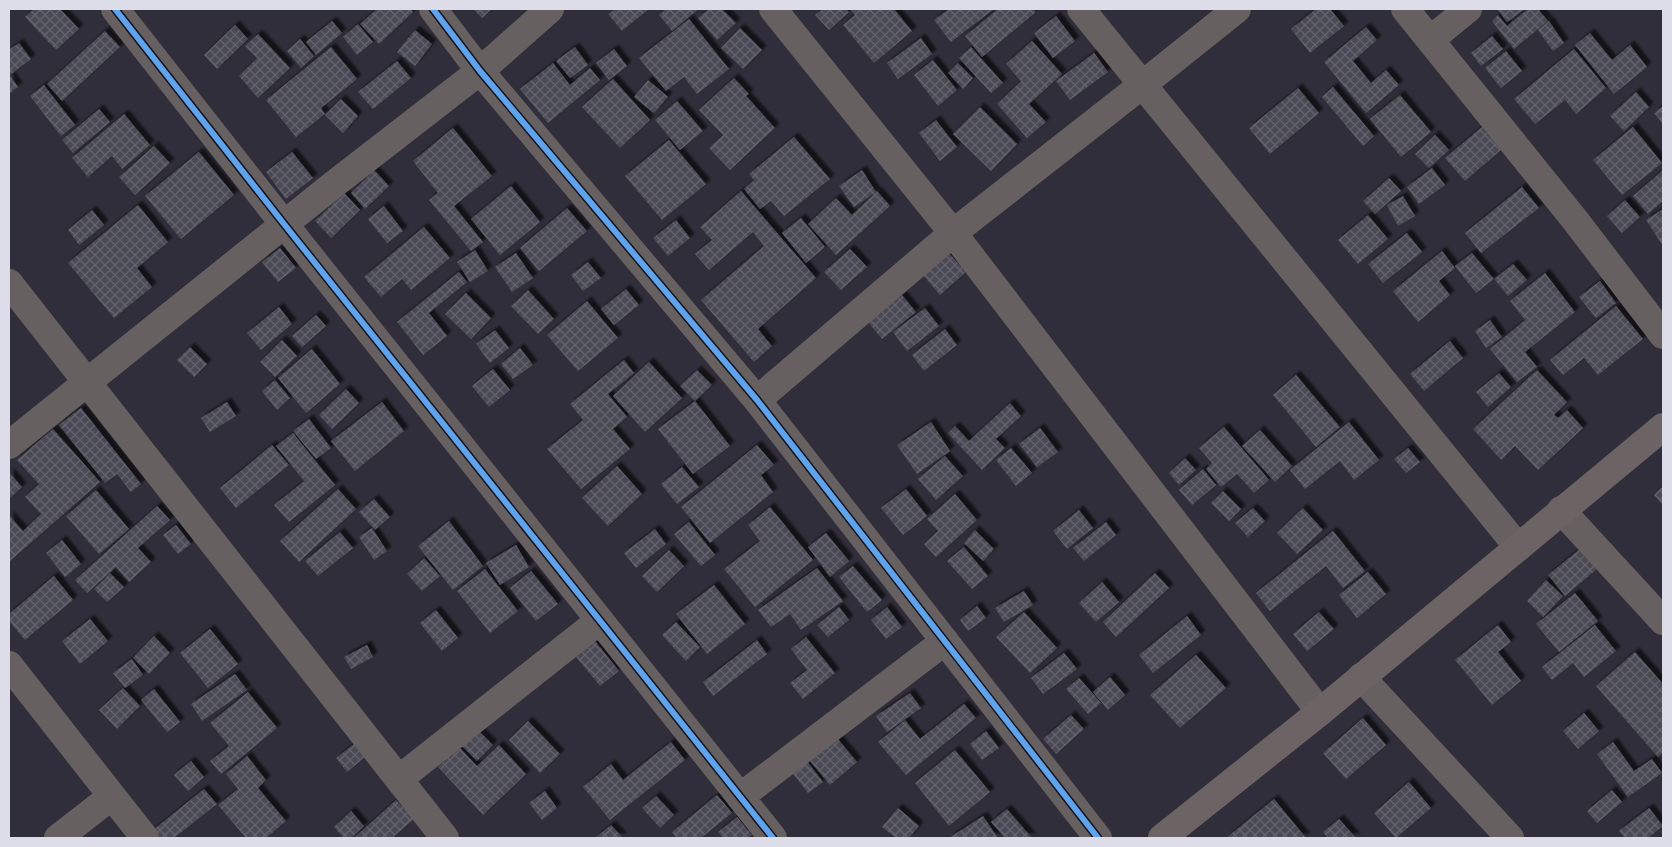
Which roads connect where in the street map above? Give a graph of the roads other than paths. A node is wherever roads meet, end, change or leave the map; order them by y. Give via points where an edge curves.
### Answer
1 (115, 9) edge
2 (433, 9) edge
3 (550, 9) edge
4 (773, 9) edge
5 (1082, 9) edge
6 (1237, 9) edge
7 (1405, 9) edge
8 (1468, 9) edge
9 (1430, 40) junction
10 (480, 71) junction
11 (1142, 85) junction
12 (284, 224) junction
13 (953, 232) junction
14 (9, 283) edge
15 (1663, 335) edge
16 (87, 382) junction
17 (757, 400) junction
18 (1663, 427) edge
19 (9, 445) edge
20 (1561, 510) junction
21 (1518, 547) junction
22 (599, 621) junction
23 (1663, 621) edge
24 (945, 641) junction
25 (9, 665) edge
26 (1361, 677) junction
27 (1320, 712) junction
28 (399, 779) junction
29 (112, 796) junction
30 (740, 797) junction
31 (58, 838) edge
32 (145, 838) edge
33 (445, 838) edge
34 (774, 838) edge
35 (1098, 838) edge
36 (1162, 838) edge
37 (1510, 838) edge

1 - 12 street
2 - 10 street
3 - 10 street
4 - 13 street
5 - 11 street
6 - 11 street
7 - 9 street
8 - 9 street
9 - 15 street
10 - 12 street
10 - 17 street
11 - 13 street
11 - 21 street
12 - 16 street
12 - 22 street
13 - 17 street
13 - 27 street
14 - 16 street
16 - 19 street
16 - 28 street
17 - 24 street
18 - 20 street
20 - 21 street
20 - 23 street
21 - 26 street
22 - 28 street
22 - 30 street
24 - 30 street
24 - 35 street
25 - 29 street
26 - 27 street
26 - 37 street
27 - 36 street
28 - 33 street
29 - 31 street
29 - 32 street
30 - 34 street

